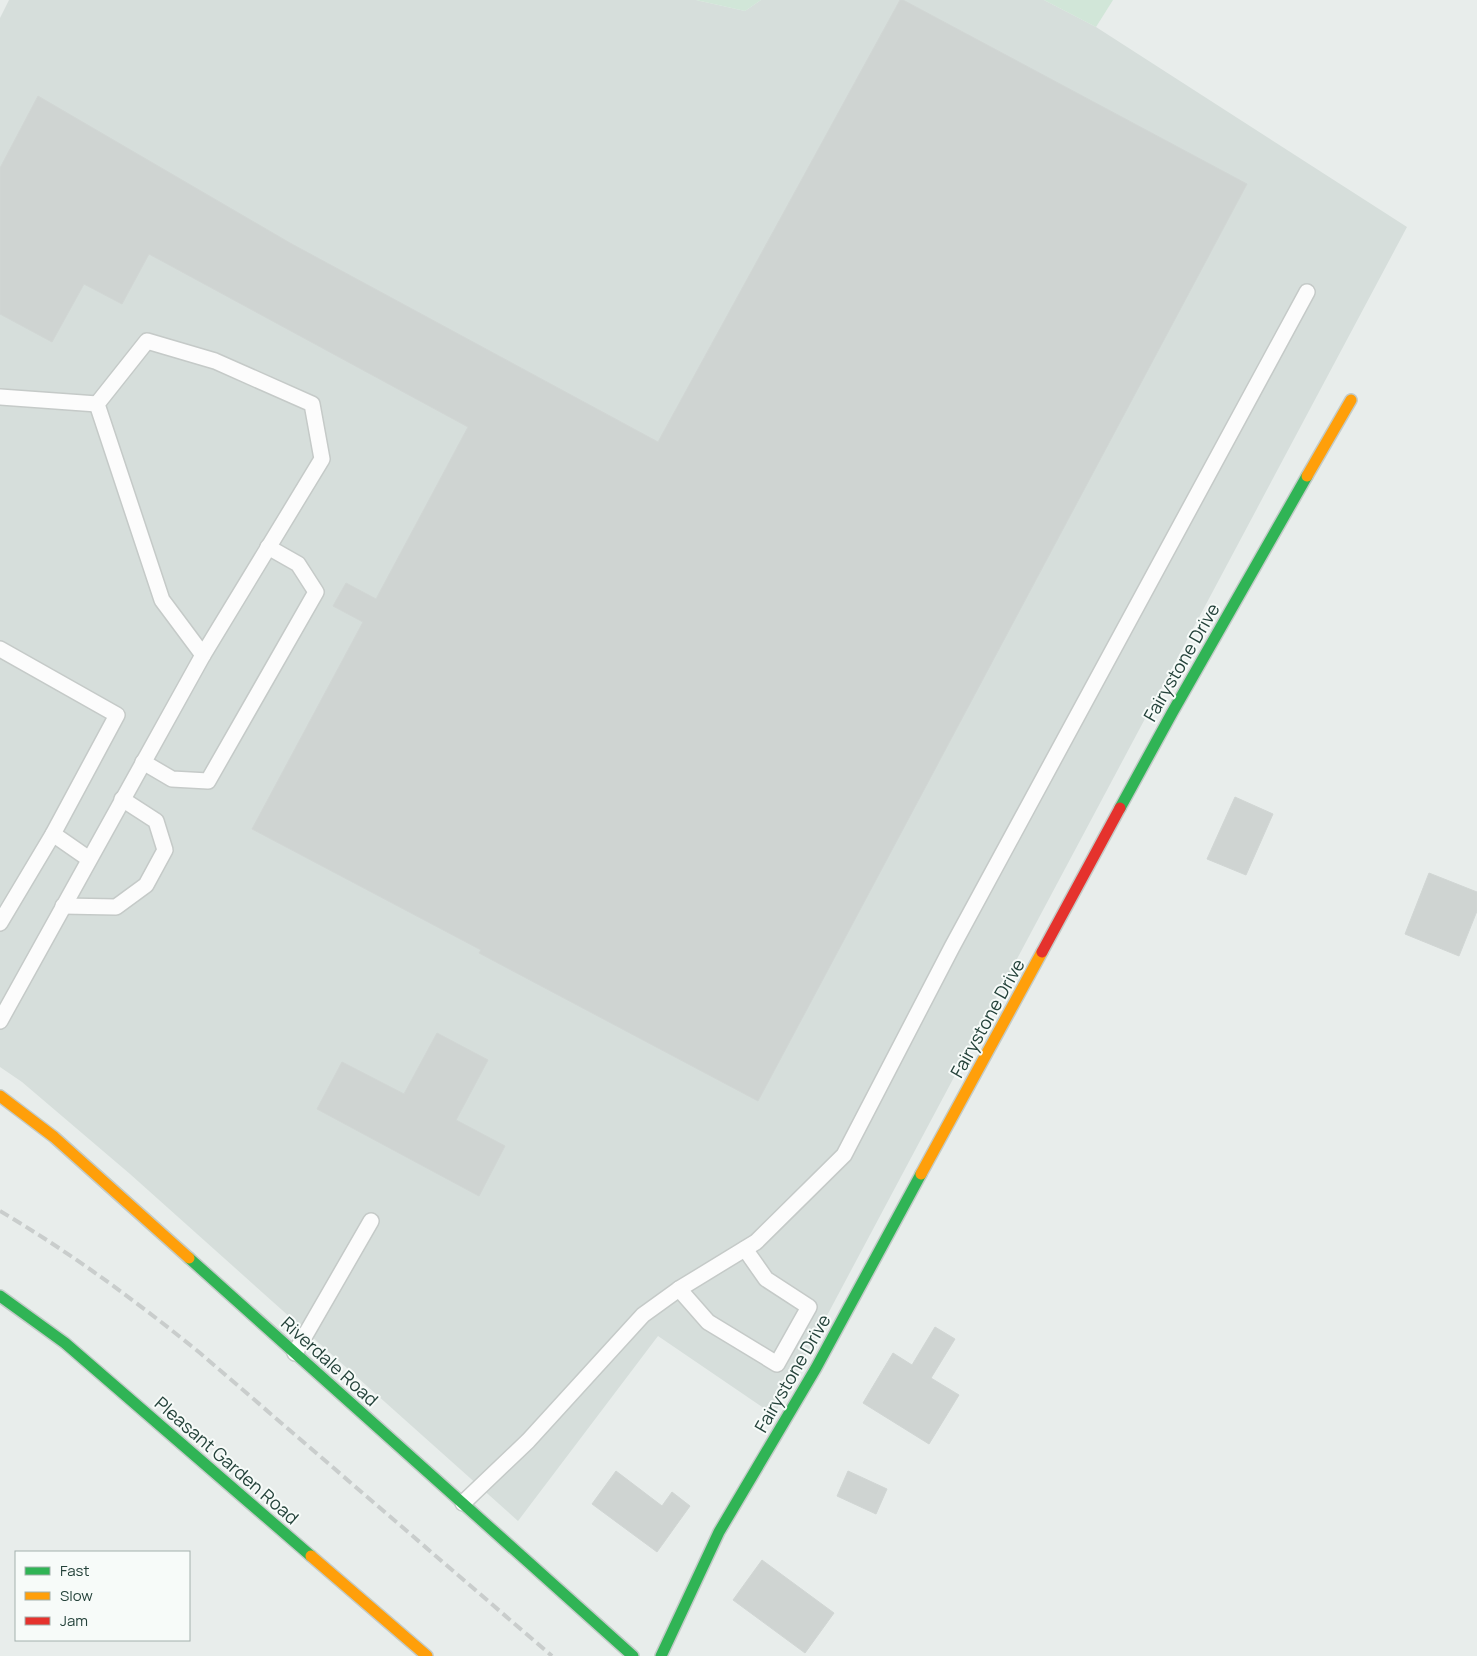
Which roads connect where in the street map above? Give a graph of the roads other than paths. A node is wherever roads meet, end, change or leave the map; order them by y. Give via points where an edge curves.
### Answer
1 (1307, 292) dead end
2 (0, 397) edge
3 (1351, 400) dead end
4 (97, 404) junction
5 (268, 547) junction
6 (0, 649) edge
7 (202, 655) junction
8 (143, 762) junction
9 (122, 799) junction
10 (53, 834) junction
11 (89, 859) junction
12 (63, 906) junction
13 (0, 924) edge
14 (0, 1021) edge
15 (0, 1096) edge
16 (371, 1221) dead end
17 (745, 1249) junction
18 (679, 1289) junction
19 (0, 1296) edge
20 (295, 1353) junction
21 (462, 1504) junction
22 (426, 1656) edge
23 (633, 1656) edge
24 (661, 1656) edge

1 - 17 lane via 952,947 844,1155
2 - 4 lane
3 - 24 street, Fairystone Drive via 1172,713 816,1368 719,1532
4 - 5 lane via 147,340 215,361 312,404 322,459
4 - 7 lane via 162,600
5 - 7 lane
5 - 8 lane via 298,564 316,592 208,781 172,779
6 - 10 lane via 117,715
7 - 8 lane
8 - 9 lane
9 - 11 lane
9 - 12 lane via 156,821 164,850 146,885 116,907
10 - 11 lane
10 - 13 lane
11 - 12 lane
12 - 14 lane
15 - 20 street, Riverdale Road via 54,1137
16 - 20 lane
17 - 18 lane
17 - 18 lane via 766,1279 810,1307 777,1364 708,1322
18 - 21 lane via 642,1315 528,1441
19 - 22 street, Pleasant Garden Road via 65,1343
20 - 21 street, Riverdale Road
21 - 23 street, Riverdale Road

